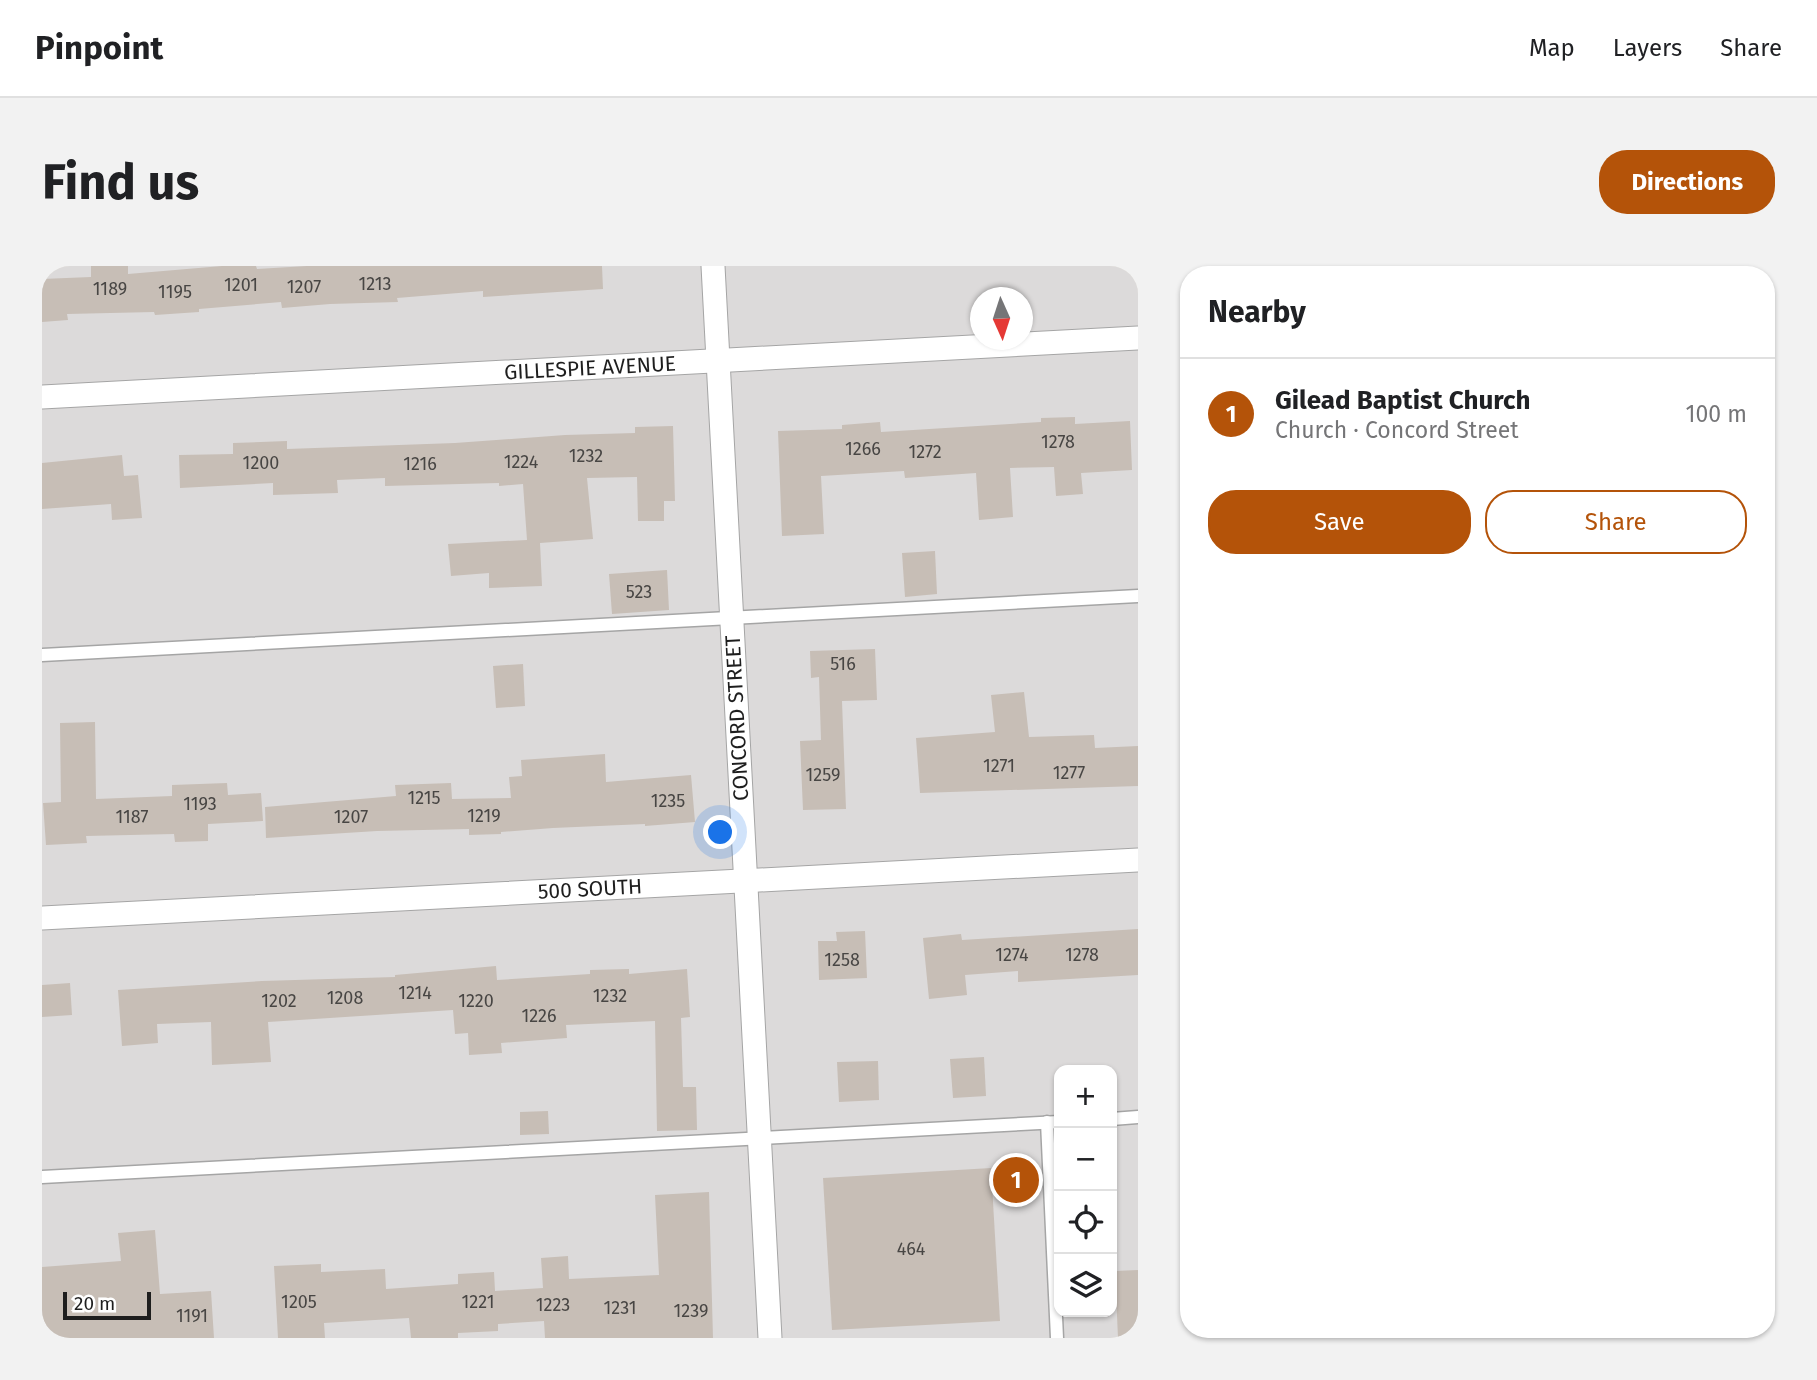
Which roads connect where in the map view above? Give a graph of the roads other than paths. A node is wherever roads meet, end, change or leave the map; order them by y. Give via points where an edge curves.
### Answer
1 (713, 266) edge
2 (1138, 338) edge
3 (718, 361) junction
4 (42, 397) edge
5 (1138, 596) edge
6 (732, 617) junction
7 (42, 655) edge
8 (1138, 860) edge
9 (746, 881) junction
10 (42, 918) edge
11 (1138, 1117) edge
12 (1117, 1119) edge
13 (1053, 1122) edge
14 (760, 1138) junction
15 (42, 1177) edge
16 (771, 1338) edge
17 (1057, 1338) edge

1 - 3 street, CONCORD STREET
2 - 3 street, GILLESPIE AVENUE
3 - 4 street, GILLESPIE AVENUE
3 - 6 street, CONCORD STREET
5 - 6 lane
6 - 7 lane
6 - 9 street, CONCORD STREET
8 - 9 street, 500 SOUTH
9 - 10 street, 500 SOUTH
9 - 14 street, CONCORD STREET
11 - 12 lane
13 - 14 lane
13 - 17 lane
14 - 15 lane
14 - 16 street, CONCORD STREET

